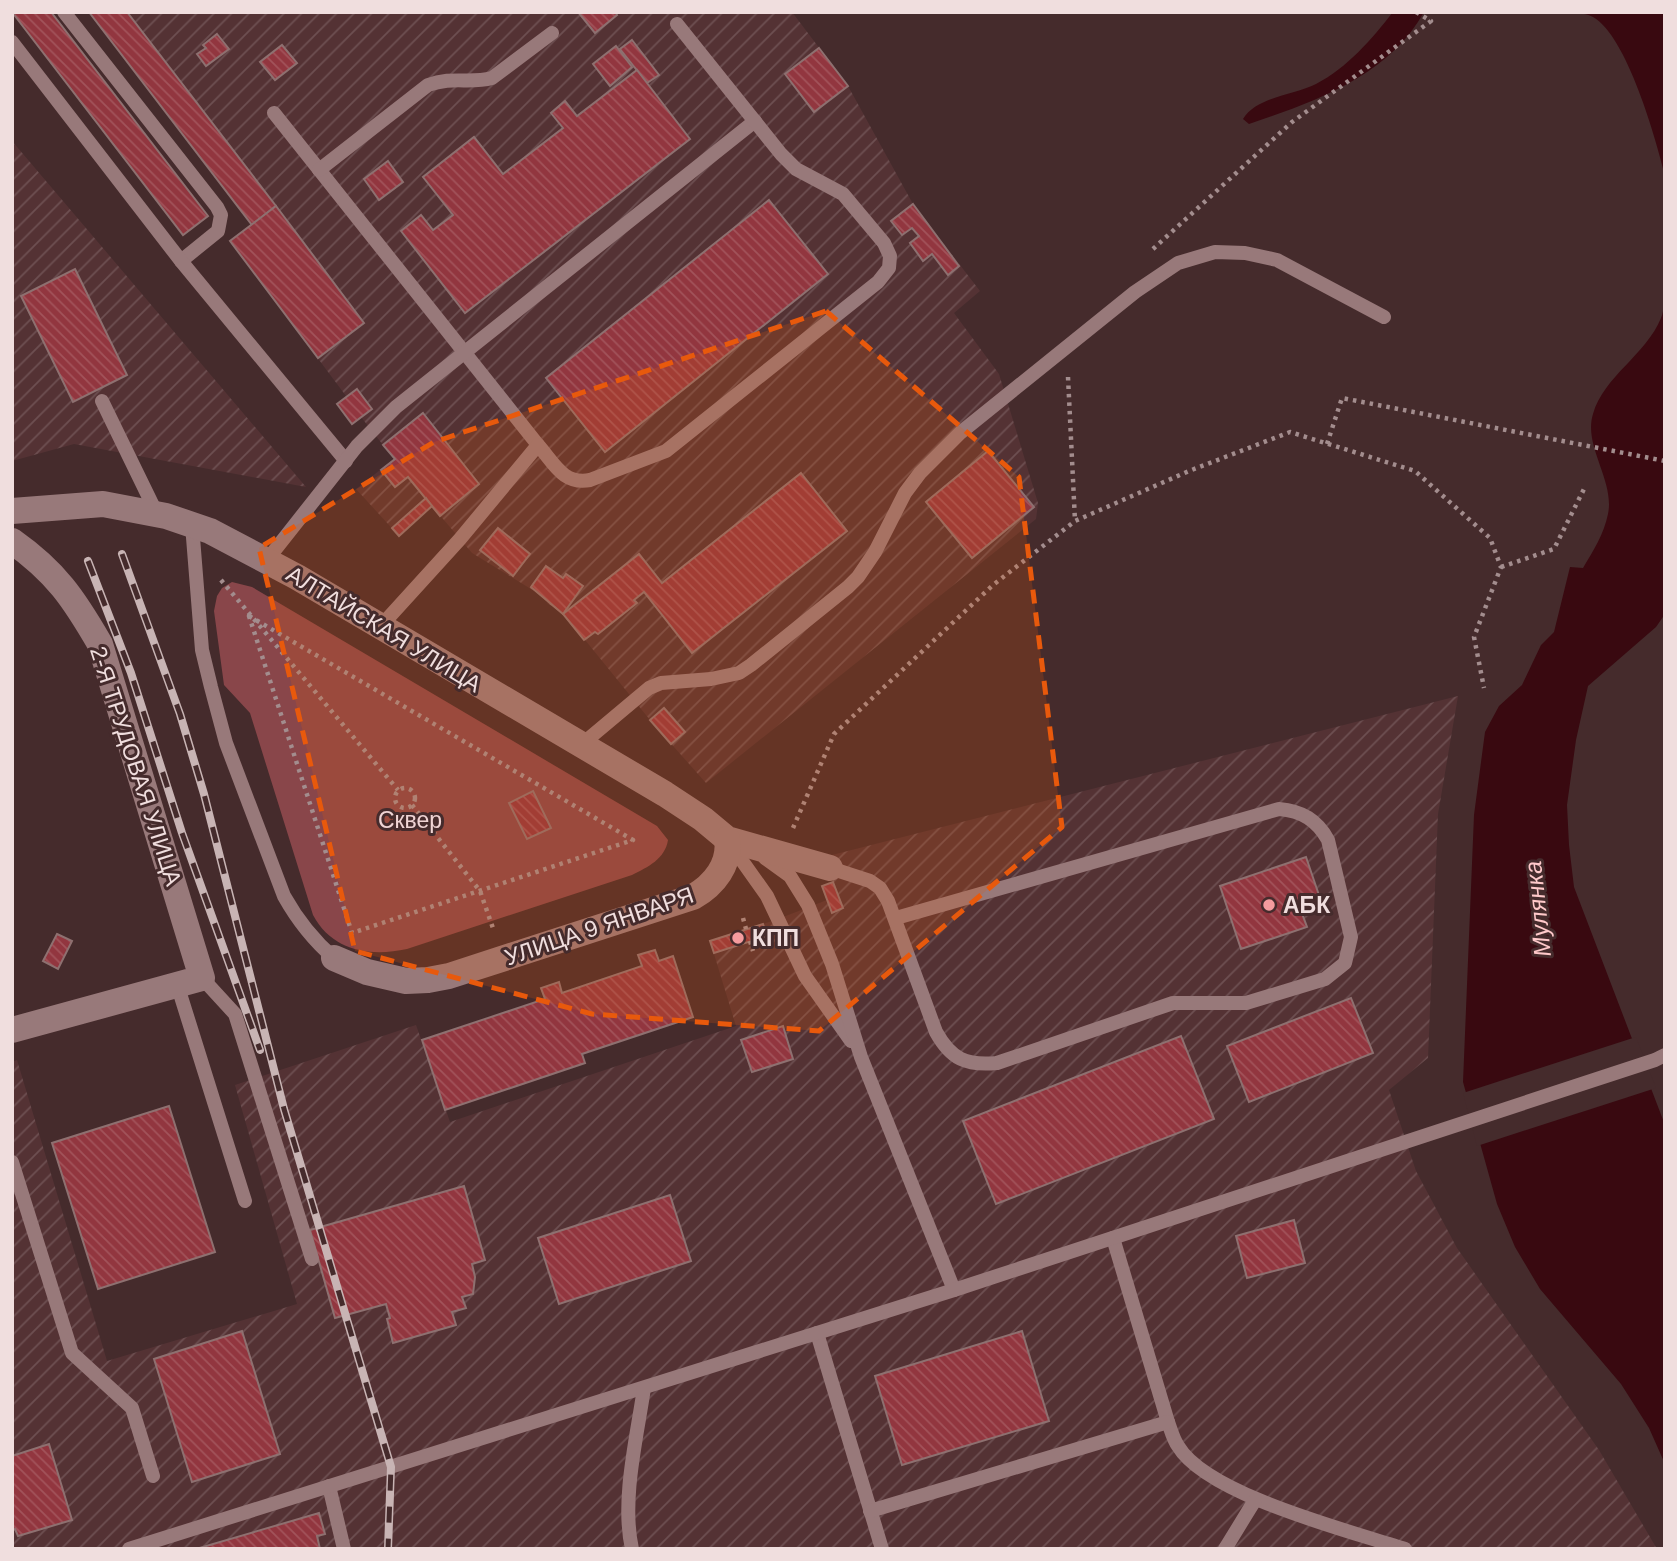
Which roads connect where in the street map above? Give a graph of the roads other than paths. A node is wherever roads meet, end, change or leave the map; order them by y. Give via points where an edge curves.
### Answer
1 (64, 12) edge
2 (677, 24) dead end
3 (552, 33) dead end
4 (12, 42) edge
5 (274, 113) dead end
6 (755, 121) junction
7 (319, 170) junction
8 (181, 261) junction
9 (1384, 317) dead end
10 (465, 352) junction
11 (102, 401) dead end
12 (538, 445) junction
13 (346, 461) junction
14 (12, 511) edge
15 (157, 514) junction
16 (192, 525) junction
17 (12, 541) edge
18 (267, 560) junction
19 (380, 627) junction
20 (582, 745) junction
21 (726, 839) junction
22 (830, 869) joint
23 (896, 919) junction
24 (334, 958) joint
25 (190, 981) junction
26 (12, 1030) edge
27 (861, 1057) junction
28 (1660, 1058) edge
29 (12, 1162) edge
30 (245, 1200) dead end
31 (1113, 1238) junction
32 (312, 1259) dead end
33 (954, 1290) junction
34 (817, 1333) junction
35 (644, 1388) junction
36 (1168, 1422) junction
37 (153, 1476) dead end
38 (328, 1486) junction
39 (1255, 1500) junction
40 (870, 1511) junction
41 (130, 1549) edge
42 (344, 1549) edge
43 (632, 1549) edge
44 (882, 1549) edge
45 (1225, 1549) edge
46 (1405, 1549) edge

1 - 8 lane via 217,206 221,215 218,231
2 - 6 lane
3 - 7 lane via 492,78 428,85
4 - 8 lane
5 - 7 lane
6 - 10 lane
6 - 12 lane via 796,169 843,194 855,207 884,243 889,268 878,282 667,451 579,482 560,471
7 - 10 lane
8 - 13 lane
9 - 20 lane via 1277,260 1215,253 1178,263 1135,292 960,433 905,493 859,577 751,665 725,677 649,688
10 - 12 lane
10 - 13 lane via 396,407
11 - 15 lane
12 - 19 lane
13 - 18 lane
14 - 15 street, АЛТАЙСКАЯ УЛИЦА via 103,504
15 - 16 street, АЛТАЙСКАЯ УЛИЦА
16 - 18 street, АЛТАЙСКАЯ УЛИЦА
16 - 24 lane via 202,650 226,743 284,896 306,930
17 - 25 street, 2-Я ТРУДОВАЯ УЛИЦА via 46,566 74,599 100,645
18 - 19 street, АЛТАЙСКАЯ УЛИЦА
19 - 20 street, АЛТАЙСКАЯ УЛИЦА
20 - 21 street, АЛТАЙСКАЯ УЛИЦА via 665,794
21 - 22 street
21 - 24 street, УЛИЦА 9 ЯНВАРЯ via 728,854 722,869 693,897 449,976 406,981
21 - 27 lane via 767,896 805,976
21 - 27 lane via 780,867 798,886 832,964
22 - 23 lane via 880,888
23 - 23 lane via 1279,809 1295,810 1311,819 1328,840 1351,937 1345,963 1325,979 1247,1003 1173,1003 981,1065 953,1055 936,1032
25 - 26 street
25 - 30 lane
25 - 32 lane via 235,1014
27 - 33 lane
28 - 31 lane
29 - 37 lane via 72,1353 132,1408
31 - 33 lane
31 - 36 lane
33 - 34 lane
34 - 35 lane
34 - 40 lane
35 - 38 lane
35 - 43 lane via 630,1491
36 - 39 lane via 1178,1448 1195,1465
36 - 40 lane
38 - 41 lane
38 - 42 lane
39 - 45 lane
39 - 46 lane
40 - 44 lane

